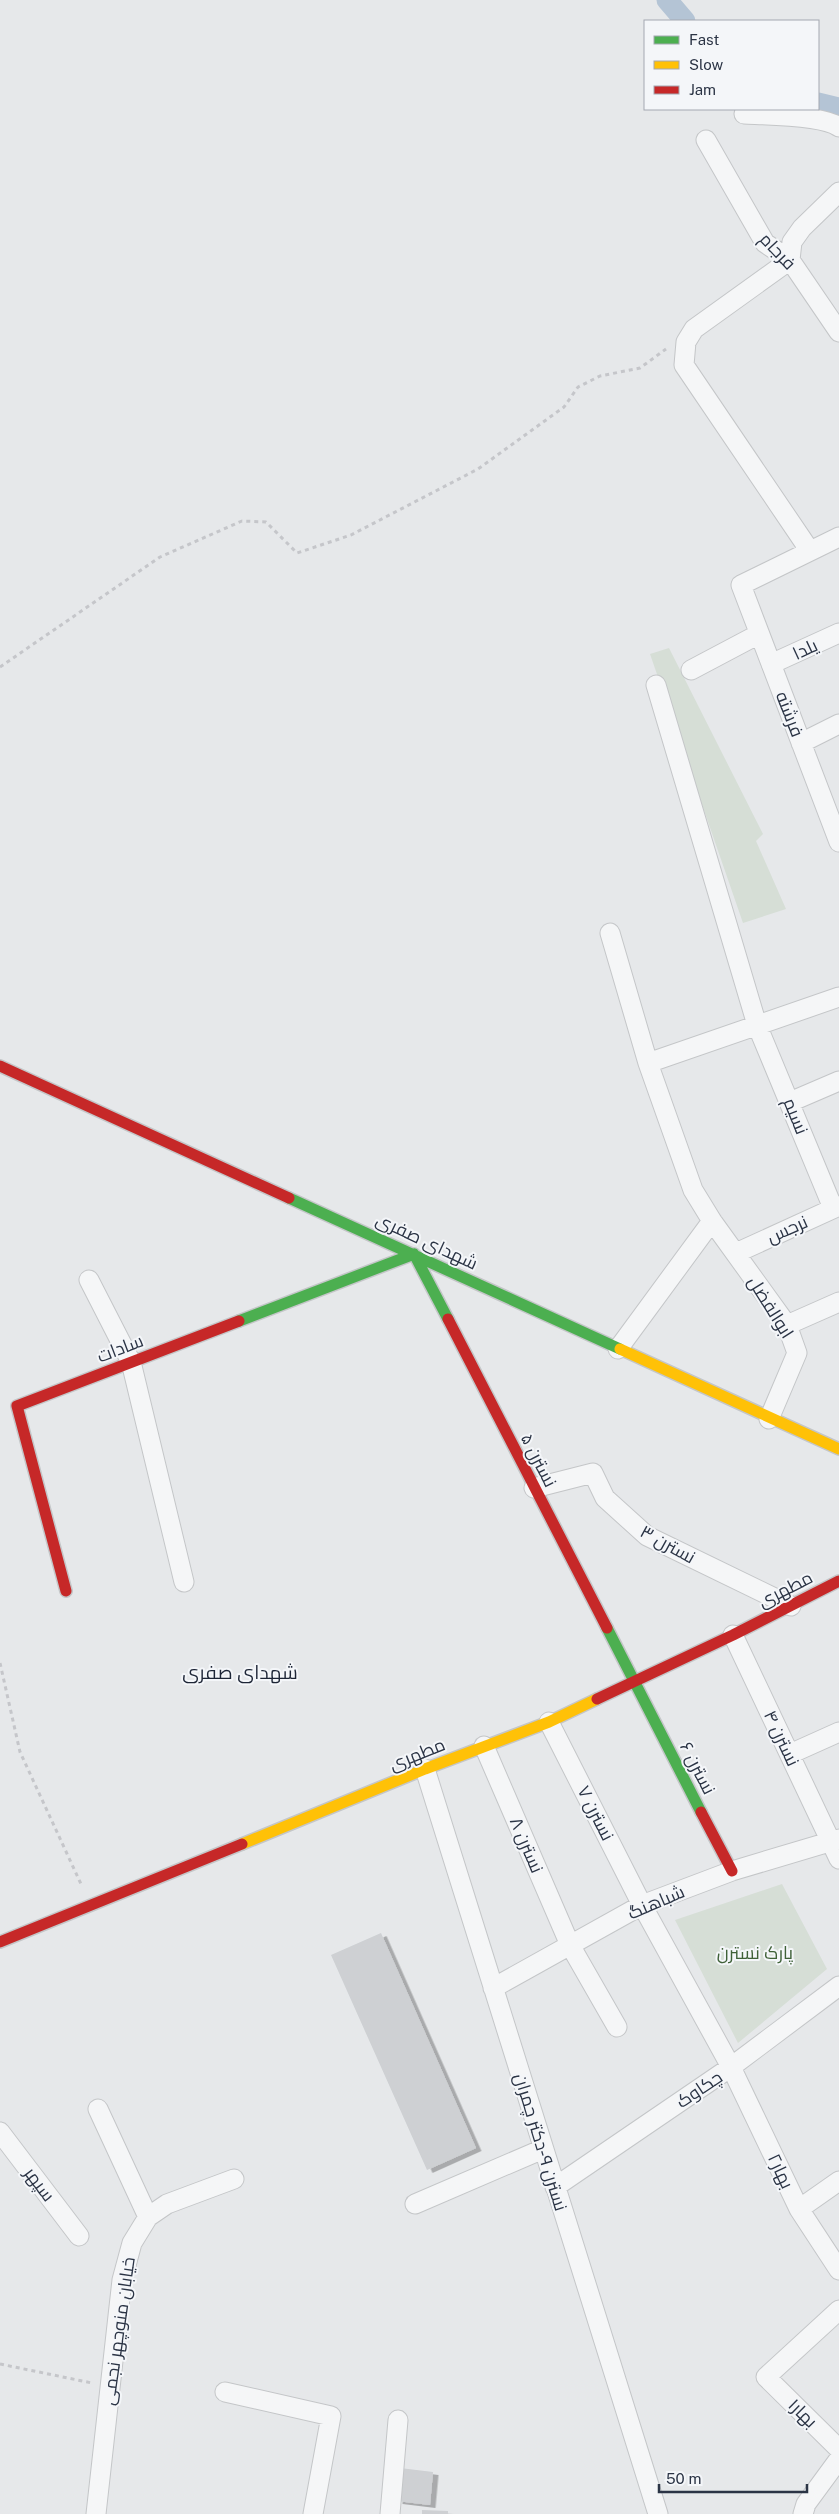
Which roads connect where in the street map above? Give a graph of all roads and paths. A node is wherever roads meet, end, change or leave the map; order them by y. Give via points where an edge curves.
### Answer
1 (744, 114) dead end
2 (839, 126) edge
3 (706, 140) dead end
4 (839, 192) edge
5 (790, 260) junction
6 (839, 332) edge
7 (668, 348) dead end
8 (839, 537) edge
9 (810, 551) junction
10 (839, 633) edge
11 (759, 634) junction
12 (771, 664) junction
13 (0, 667) edge
14 (691, 670) dead end
15 (656, 685) dead end
16 (839, 724) edge
17 (801, 743) junction
18 (839, 842) edge
19 (610, 933) dead end
20 (839, 997) edge
21 (756, 1025) junction
22 (648, 1063) junction
23 (0, 1066) edge
24 (839, 1081) edge
25 (790, 1102) junction
26 (836, 1207) edge
27 (712, 1221) junction
28 (736, 1253) junction
29 (414, 1254) junction
30 (89, 1280) dead end
31 (839, 1302) edge
32 (787, 1325) junction
33 (618, 1349) junction
34 (132, 1362) junction
35 (769, 1419) junction
36 (839, 1449) edge
37 (534, 1488) junction
38 (839, 1581) edge
39 (184, 1582) dead end
40 (66, 1591) dead end
41 (791, 1606) junction
42 (733, 1635) junction
43 (0, 1663) edge
44 (634, 1682) junction
45 (549, 1722) junction
46 (839, 1732) edge
47 (484, 1746) junction
48 (790, 1754) junction
49 (424, 1769) junction
50 (835, 1840) edge
51 (839, 1859) edge
52 (732, 1871) junction
53 (91, 1905) junction
54 (642, 1905) junction
55 (0, 1942) edge
56 (570, 1944) junction
57 (839, 1986) edge
58 (493, 1988) junction
59 (617, 2027) dead end
60 (731, 2067) junction
61 (98, 2109) dead end
62 (0, 2132) edge
63 (543, 2149) junction
64 (234, 2179) dead end
65 (839, 2181) edge
66 (555, 2187) junction
67 (415, 2204) dead end
68 (799, 2209) junction
69 (148, 2217) junction
70 (79, 2236) dead end
71 (839, 2270) edge
72 (839, 2310) edge
73 (0, 2364) edge
74 (109, 2387) junction
75 (224, 2392) dead end
76 (398, 2420) dead end
77 (839, 2450) edge
78 (839, 2459) edge
79 (96, 2514) edge
80 (313, 2514) edge
81 (390, 2514) edge
82 (658, 2514) edge
83 (803, 2514) edge

1 - 2 street via 806,118
3 - 5 street, فرجام via 765,243
4 - 5 street via 802,228 792,242
5 - 6 street, فرجام
5 - 9 street via 694,329 686,342 683,357 684,365
7 - 13 path via 640,368 600,376 578,386 564,407 478,469 351,535 297,552 266,522 242,521 160,557
8 - 9 street
9 - 11 street, فرشته via 741,585
10 - 12 street, یلدا
11 - 12 street, فرشته
11 - 14 street
12 - 17 street, فرشته
15 - 21 street, نسیم
16 - 17 street
17 - 18 street, فرشته
19 - 22 street, ابوالفضل
20 - 21 street
21 - 22 street
21 - 25 street, نسیم
22 - 27 street, ابوالفضل via 693,1190
23 - 29 street, شهدای صفری
24 - 25 street
25 - 26 street, نسیم
26 - 28 street, نرجس
27 - 28 street, ابوالفضل
27 - 33 street
28 - 32 street, ابوالفضل
29 - 33 street, شهدای صفری
29 - 34 street, سادات
29 - 37 street, نسترن ۵
30 - 34 street
31 - 32 street
32 - 35 street, ابوالفضل via 797,1353
33 - 35 street, شهدای صفری
34 - 39 street
34 - 40 street, سادات via 18,1406
35 - 36 street, شهدای صفری
37 - 41 street, نسترن ۳ via 593,1472 605,1498 647,1536
37 - 44 street, نسترن ۵
38 - 41 street, مطهری
41 - 42 street, مطهری
42 - 44 street, مطهری
42 - 48 street, نسترن ۴
43 - 53 path via 20,1752
44 - 45 street, مطهری
44 - 52 street, نسترن ۶
45 - 47 street, مطهری
45 - 54 street, نسترن ۷
46 - 48 street
47 - 49 street, مطهری
47 - 56 street, نسترن ۸
48 - 50 street, نسترن ۴
49 - 53 street, مطهری
49 - 58 street, نسترن ۹-دکتر چمران
50 - 51 street, نسترن ۴
50 - 52 street, شباهنگ
52 - 54 street, شباهنگ
53 - 55 street, مطهری
54 - 56 street, شباهنگ
54 - 60 street, نسترن ۷
56 - 58 street, شباهنگ
56 - 59 street, نسترن ۸
57 - 60 street, چکاوک
58 - 63 street, نسترن ۹-دکتر چمران
60 - 66 street, چکاوک
60 - 68 street, بهار۲
61 - 69 street
62 - 70 street, سپهر
63 - 66 street, نسترن ۹-دکتر چمران
63 - 67 street
64 - 69 street, خیابان منوچهر نجمی via 167,2204
65 - 68 street
66 - 82 street, نسترن ۹-دکتر چمران
68 - 71 street, بهار۲
69 - 74 street, خیابان منوچهر نجمی via 132,2243 122,2280
72 - 77 street, بهار۱ via 766,2377
73 - 74 path
74 - 79 street, خیابان منوچهر نجمی
75 - 80 street via 331,2416
76 - 81 street
78 - 83 street via 806,2504

